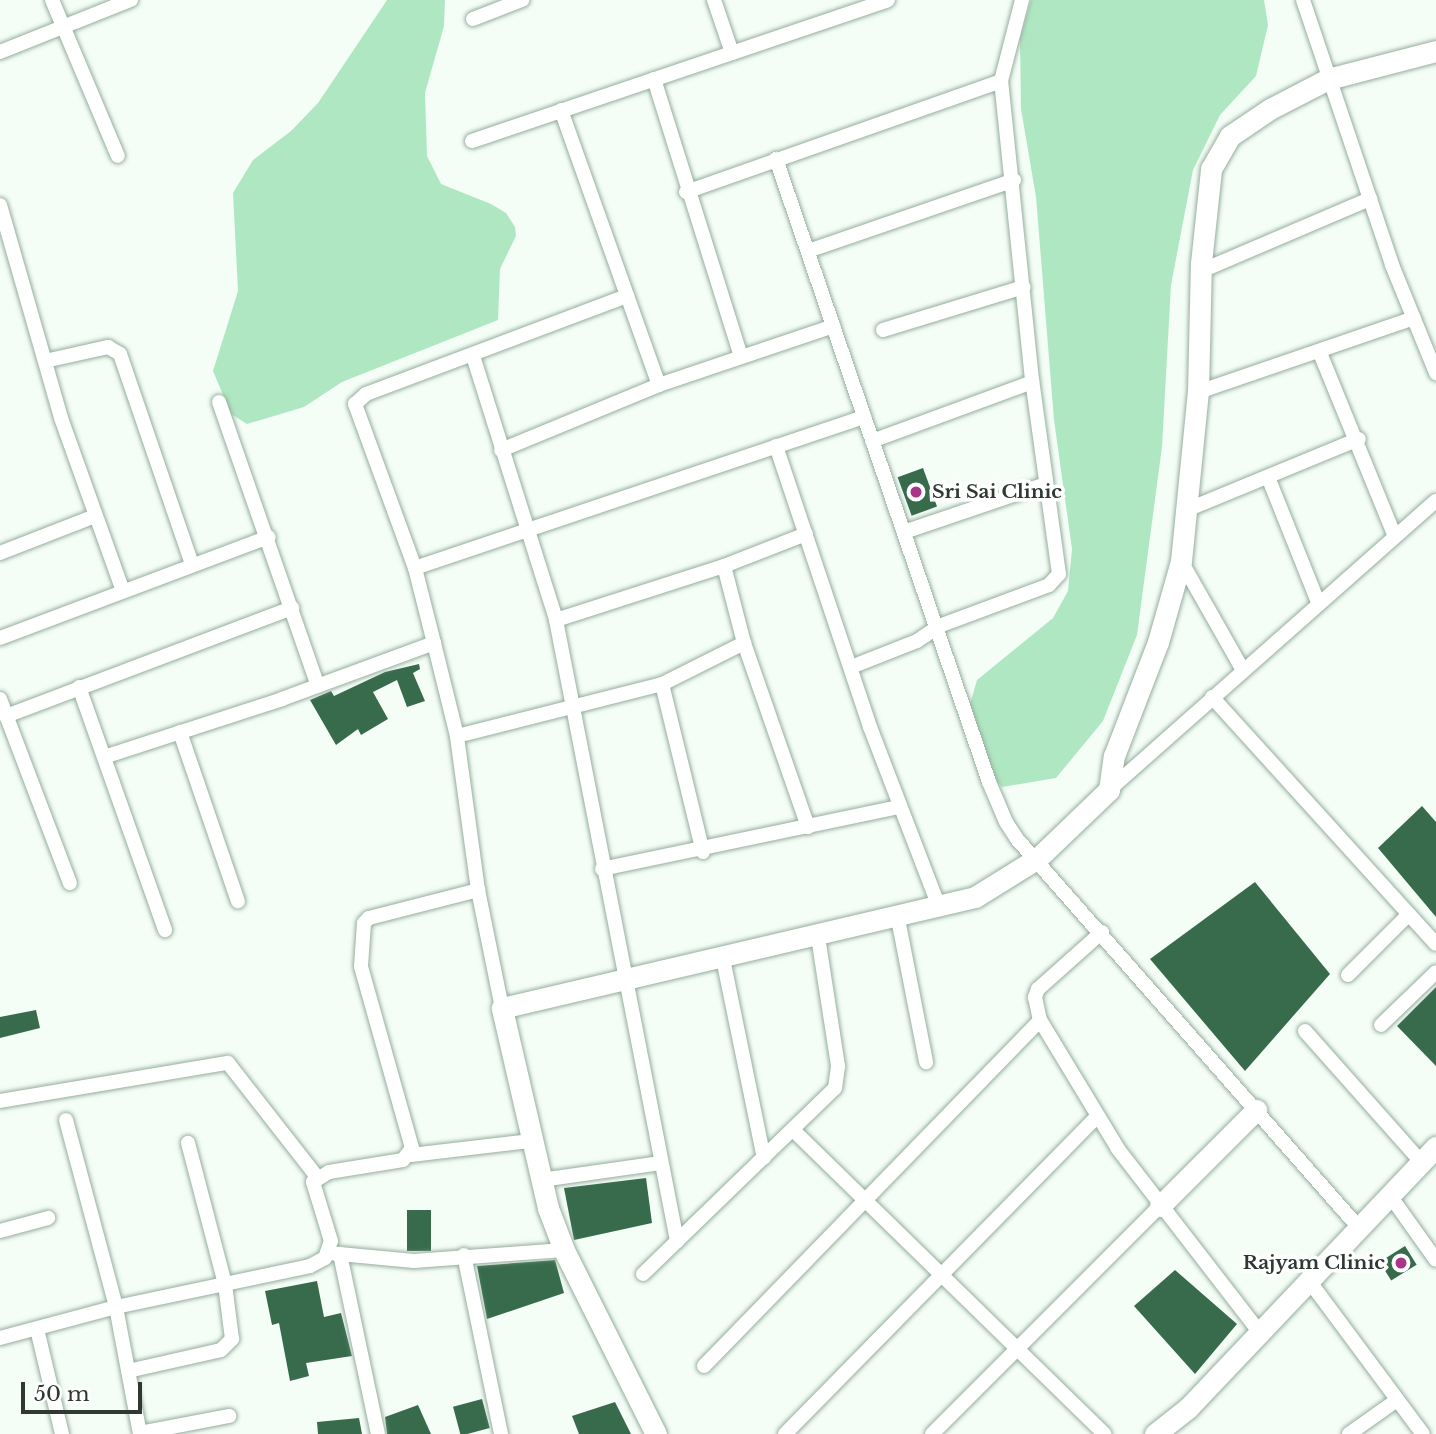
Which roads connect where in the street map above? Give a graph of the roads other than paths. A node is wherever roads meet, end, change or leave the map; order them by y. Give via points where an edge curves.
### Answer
1 (52, 0) edge
2 (131, 0) edge
3 (522, 0) edge
4 (714, 0) edge
5 (832, 0) edge
6 (888, 0) edge
7 (1023, 0) edge
8 (1303, 0) edge
9 (837, 16) junction
10 (473, 19) dead end
11 (64, 27) junction
12 (1436, 51) edge
13 (0, 52) edge
14 (732, 53) junction
15 (654, 79) junction
16 (1328, 79) junction
17 (1001, 81) junction
18 (561, 110) junction
19 (472, 141) dead end
20 (118, 156) dead end
21 (776, 159) junction
22 (1014, 180) junction
23 (686, 192) junction
24 (1370, 199) junction
25 (0, 205) edge
26 (808, 251) junction
27 (1201, 271) junction
28 (1024, 287) junction
29 (626, 296) junction
30 (1414, 318) junction
31 (833, 326) junction
32 (883, 330) dead end
33 (1320, 353) junction
34 (473, 356) junction
35 (741, 357) junction
36 (45, 361) junction
37 (1436, 373) edge
38 (1032, 382) junction
39 (659, 384) junction
40 (1198, 392) junction
41 (219, 402) dead end
42 (864, 417) junction
43 (1359, 439) junction
44 (873, 440) junction
45 (776, 446) junction
46 (501, 450) junction
47 (1268, 477) junction
48 (1046, 484) junction
49 (1436, 501) edge
50 (1184, 511) junction
51 (95, 516) junction
52 (530, 529) junction
53 (904, 532) junction
54 (806, 534) junction
55 (1394, 534) junction
56 (269, 537) junction
57 (0, 553) edge
58 (1181, 561) junction
59 (192, 564) junction
60 (724, 566) junction
61 (415, 568) junction
62 (122, 589) junction
63 (1318, 602) junction
64 (292, 608) junction
65 (556, 620) junction
66 (939, 626) junction
67 (0, 638) edge
68 (434, 643) junction
69 (744, 643) junction
70 (851, 667) junction
71 (1243, 670) junction
72 (317, 684) junction
73 (662, 684) junction
74 (79, 687) junction
75 (1212, 697) junction
76 (0, 699) edge
77 (573, 706) junction
78 (6, 716) junction
79 (180, 732) junction
80 (457, 736) junction
81 (104, 757) junction
82 (1109, 790) junction
83 (900, 807) junction
84 (808, 827) junction
85 (703, 852) junction
86 (1038, 859) junction
87 (602, 869) junction
88 (69, 883) dead end
89 (478, 890) junction
90 (239, 901) dead end
91 (940, 909) junction
92 (1409, 914) junction
93 (898, 919) junction
94 (165, 930) dead end
95 (1102, 932) junction
96 (818, 937) junction
97 (1436, 944) edge
98 (723, 959) junction
99 (1436, 972) edge
100 (1348, 975) dead end
101 (625, 982) junction
102 (502, 1008) junction
103 (1040, 1020) junction
104 (1381, 1026) dead end
105 (1305, 1031) dead end
106 (926, 1062) dead end
107 (0, 1101) edge
108 (1256, 1110) junction
109 (1096, 1117) junction
110 (66, 1120) dead end
111 (793, 1130) junction
112 (531, 1141) junction
113 (188, 1143) dead end
114 (411, 1155) junction
115 (1429, 1155) edge
116 (764, 1158) junction
117 (661, 1163) junction
118 (317, 1177) junction
119 (541, 1181) junction
120 (1391, 1196) junction
121 (867, 1198) junction
122 (1160, 1206) junction
123 (48, 1218) dead end
124 (1360, 1229) junction
125 (0, 1231) edge
126 (677, 1241) junction
127 (564, 1250) junction
128 (335, 1254) junction
129 (464, 1255) junction
130 (1436, 1260) edge
131 (940, 1272) junction
132 (643, 1274) dead end
133 (1310, 1282) junction
134 (225, 1284) junction
135 (116, 1307) junction
136 (37, 1329) junction
137 (1260, 1333) junction
138 (0, 1338) edge
139 (1016, 1348) junction
140 (704, 1366) dead end
141 (128, 1371) junction
142 (1397, 1400) junction
143 (229, 1416) dead end
144 (140, 1433) edge
145 (62, 1434) edge
146 (378, 1434) edge
147 (500, 1434) edge
148 (656, 1434) edge
149 (785, 1434) edge
150 (932, 1434) edge
151 (1104, 1434) edge
152 (1154, 1434) edge
153 (1349, 1434) edge
154 (1423, 1434) edge

1 - 11 street
2 - 11 street
3 - 10 street
4 - 14 street
5 - 9 street
6 - 9 street
7 - 17 street
8 - 16 street
9 - 14 street
11 - 13 street
11 - 20 street
12 - 16 street
14 - 15 street
15 - 18 street
15 - 23 street
16 - 24 street
16 - 27 street via 1270,109 1223,144 1208,183
17 - 21 street
17 - 22 street
18 - 19 street
18 - 29 street
21 - 23 street
21 - 26 street
22 - 26 street
22 - 28 street
23 - 35 street
24 - 27 street
24 - 30 street
25 - 36 street
26 - 31 street
27 - 40 street
28 - 32 street
28 - 38 street
29 - 34 street
29 - 39 street
30 - 33 street
30 - 37 street
31 - 35 street
31 - 42 street
33 - 40 street
33 - 43 street
34 - 46 street
34 - 61 street via 366,394 355,404
35 - 39 street
36 - 51 street
36 - 59 street via 108,347 120,354
38 - 44 street
38 - 48 street
39 - 46 street
40 - 50 street
41 - 56 street
42 - 44 street
42 - 45 street
43 - 47 street
43 - 55 street
44 - 53 street
45 - 52 street
45 - 54 street
46 - 52 street
47 - 50 street
47 - 63 street
48 - 53 street
48 - 66 street via 1059,570 1055,582
49 - 55 street
50 - 58 street
51 - 57 street
51 - 62 street
52 - 61 street
52 - 65 street
53 - 66 street
54 - 60 street
54 - 70 street
55 - 63 street
56 - 59 street
56 - 64 street
58 - 71 street
58 - 82 street via 1158,642 1114,756
59 - 62 street
60 - 65 street
60 - 69 street
61 - 68 street
62 - 67 street
63 - 71 street
64 - 72 street
64 - 74 street
65 - 77 street
66 - 70 street
66 - 86 street via 996,803 1017,839
68 - 72 street
68 - 80 street
69 - 73 street
69 - 84 street
70 - 83 street
71 - 75 street
72 - 79 street
73 - 77 street
73 - 85 street
74 - 78 street
74 - 81 street
75 - 82 street
75 - 92 street
76 - 78 street
77 - 80 street
77 - 87 street
78 - 88 street
79 - 81 street
79 - 90 street
80 - 89 street
81 - 94 street
82 - 86 street
83 - 84 street
83 - 91 street
84 - 85 street
85 - 87 street
86 - 91 street via 975,897
86 - 95 street
87 - 101 street
89 - 102 street
89 - 114 street via 369,918 362,930 361,966 412,1141
91 - 93 street
92 - 97 street
92 - 100 street
93 - 96 street
93 - 106 street
95 - 103 street via 1038,989 1035,997
95 - 108 street
96 - 98 street
96 - 111 street via 837,1082 831,1094
98 - 101 street
98 - 116 street
99 - 104 street
101 - 102 street
101 - 117 street
102 - 112 street
103 - 109 street
103 - 121 street
105 - 115 street
107 - 118 street via 228,1063
108 - 122 street
108 - 124 street
109 - 122 street
109 - 131 street
110 - 135 street
111 - 116 street
111 - 121 street
112 - 114 street
112 - 119 street
113 - 134 street
114 - 118 street
115 - 120 street
116 - 126 street
117 - 119 street
117 - 126 street
118 - 128 street via 313,1188
119 - 127 street
120 - 124 street
120 - 130 street
121 - 131 street
121 - 140 street
122 - 137 street
122 - 139 street
123 - 125 street
124 - 133 street
126 - 132 street
127 - 129 street
127 - 148 street
128 - 129 street via 414,1261
128 - 134 street via 310,1266
128 - 146 street
129 - 147 street
131 - 139 street
131 - 149 street
133 - 137 street
133 - 142 street
134 - 135 street
134 - 141 street via 233,1332 228,1345
135 - 136 street
135 - 141 street
136 - 138 street
136 - 145 street
137 - 152 street via 1188,1408
139 - 150 street
139 - 151 street
141 - 144 street
142 - 153 street
142 - 154 street
143 - 144 street

